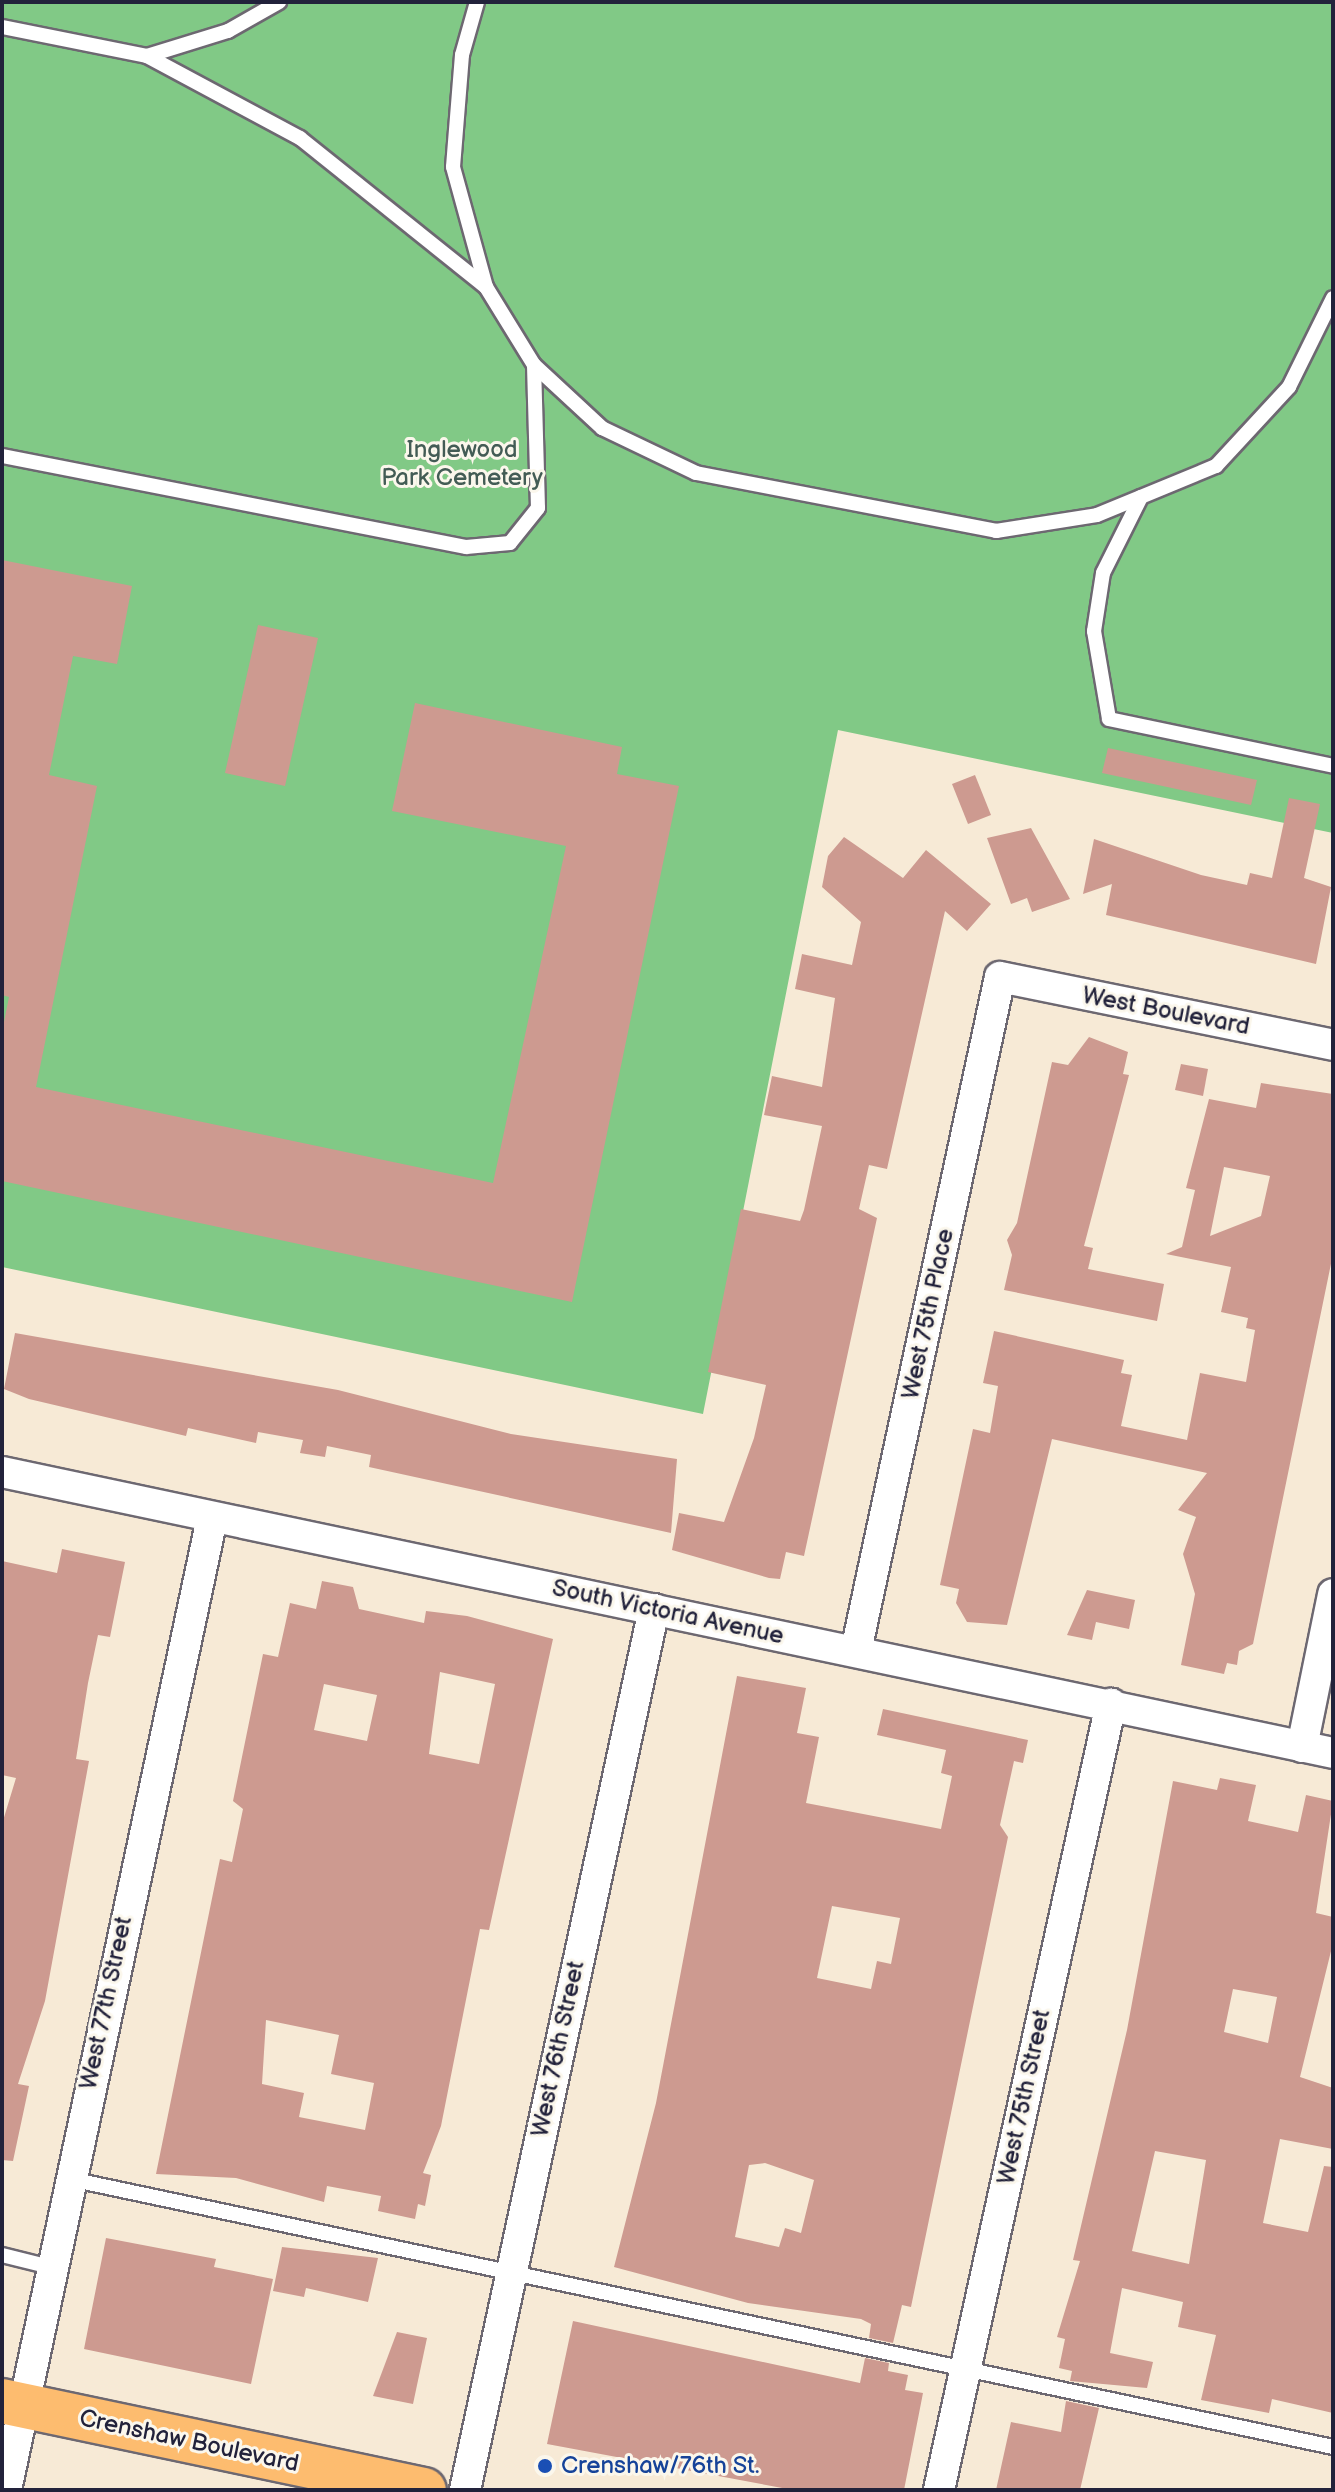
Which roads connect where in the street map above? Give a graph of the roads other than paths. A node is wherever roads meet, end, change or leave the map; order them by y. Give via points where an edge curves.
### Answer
1 (279, 2) edge
2 (477, 2) edge
3 (2, 27) edge
4 (147, 56) junction
5 (486, 287) junction
6 (1333, 298) edge
7 (534, 365) junction
8 (2, 456) edge
9 (1141, 497) junction
10 (1333, 766) edge
11 (1000, 977) joint
12 (1333, 1045) edge
13 (2, 1472) edge
14 (212, 1518) junction
15 (1333, 1594) edge
16 (654, 1609) junction
17 (856, 1651) junction
18 (1111, 1704) junction
19 (1302, 1747) junction
20 (1333, 1753) edge
21 (68, 2179) junction
22 (2, 2255) edge
23 (50, 2267) junction
24 (510, 2273) junction
25 (964, 2371) junction
26 (13, 2403) edge
27 (1333, 2447) edge
28 (6, 2490) edge
29 (424, 2490) edge
30 (465, 2490) edge
31 (939, 2490) edge

1 - 4 lane via 228,31
2 - 5 lane via 462,55 453,167
3 - 4 lane
4 - 5 lane via 300,138
5 - 7 lane
6 - 9 lane via 1289,387 1216,466
7 - 8 lane via 538,508 510,543 466,547
7 - 9 lane via 602,428 696,473 996,531 1097,515
9 - 10 lane via 1103,573 1094,631 1109,719
11 - 12 street, West Boulevard
11 - 17 street, West 75th Place
13 - 14 street, South Victoria Avenue
14 - 16 street, South Victoria Avenue
14 - 21 street, West 77th Street
15 - 19 street
16 - 17 street, South Victoria Avenue
16 - 24 street, West 76th Street
17 - 18 street, South Victoria Avenue
18 - 19 street, South Victoria Avenue
18 - 25 street, West 75th Street
19 - 20 street, South Victoria Avenue
21 - 23 street, West 77th Street
21 - 24 lane
22 - 23 lane
23 - 26 street, West 77th Street
24 - 25 lane
24 - 30 street, West 76th Street
25 - 27 lane
25 - 31 street, West 75th Street
26 - 28 street, West 77th Street
26 - 29 main road, Crenshaw Boulevard

